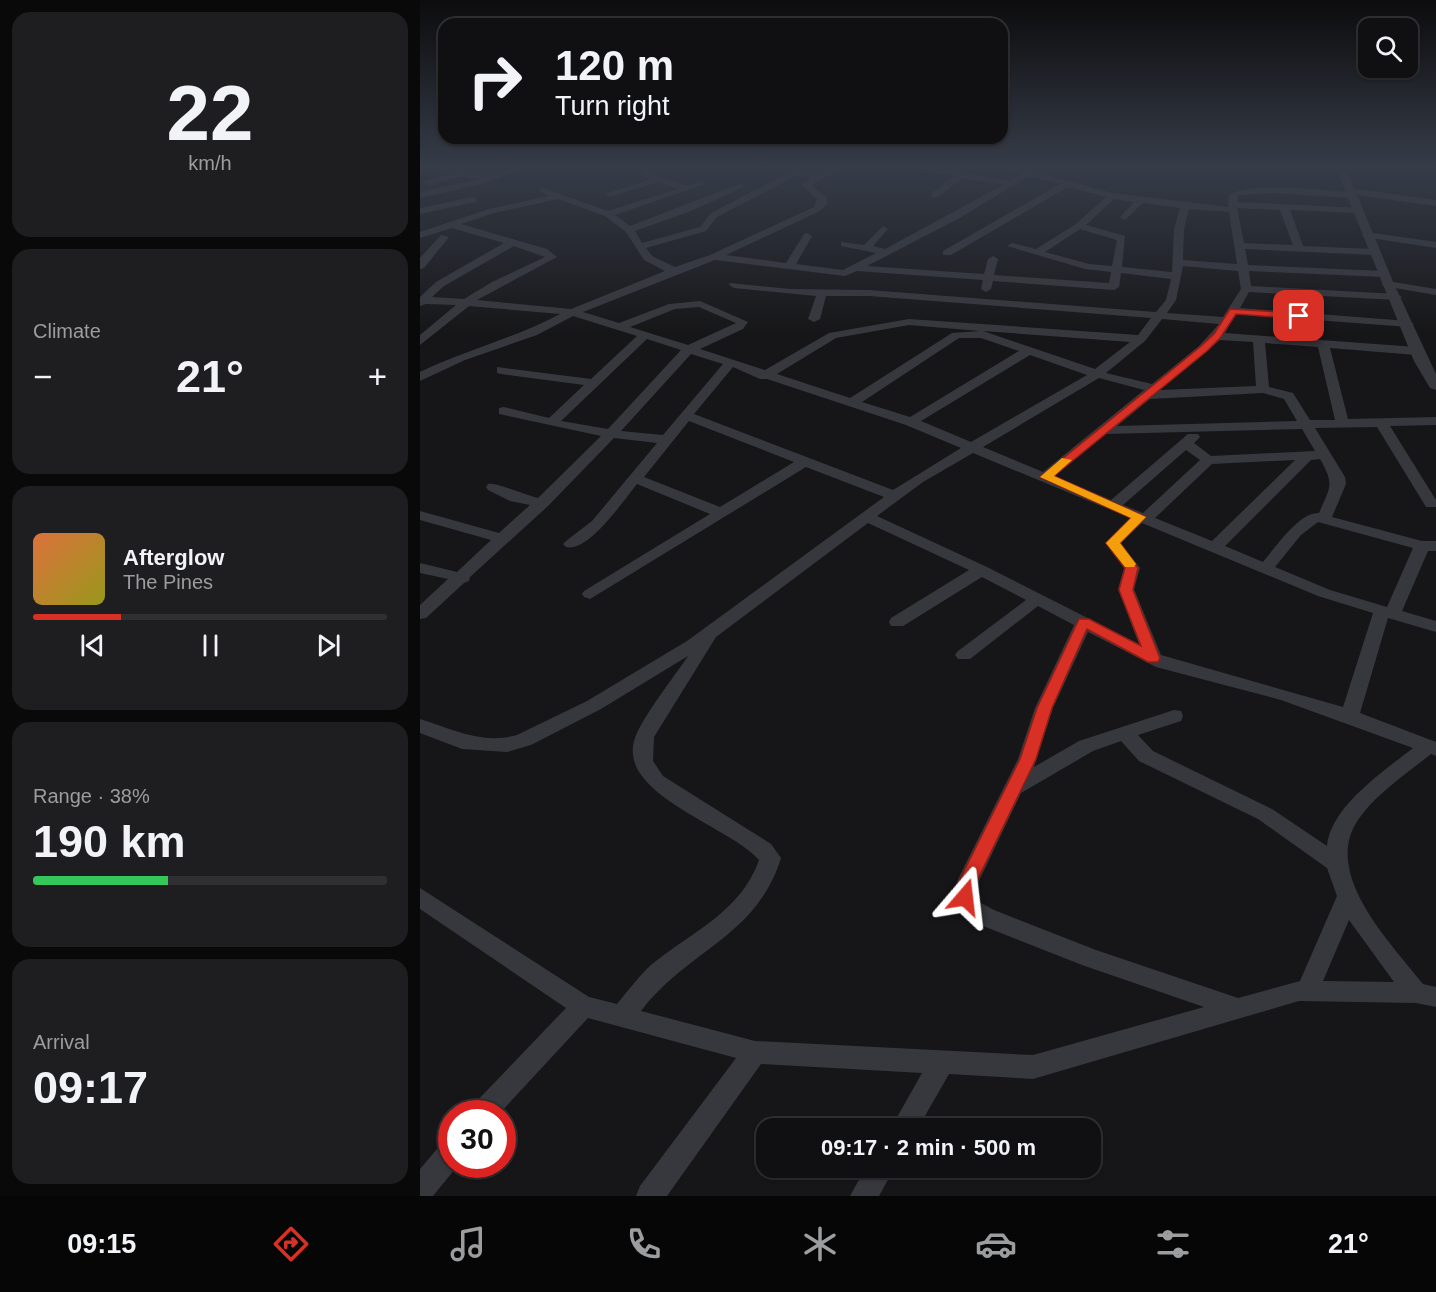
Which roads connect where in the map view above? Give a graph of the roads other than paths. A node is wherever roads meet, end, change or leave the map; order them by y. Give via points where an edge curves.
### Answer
1 (457, 222) edge
2 (618, 222) edge
3 (652, 222) edge
4 (709, 222) edge
5 (790, 222) edge
6 (945, 222) edge
7 (969, 222) edge
8 (999, 222) edge
9 (1084, 222) edge
10 (1181, 222) edge
11 (1235, 222) edge
12 (1289, 222) edge
13 (1362, 222) edge
14 (450, 224) junction
15 (1079, 226) junction
16 (990, 227) junction
17 (884, 229) dead end
18 (629, 230) junction
19 (420, 235) edge
20 (919, 235) junction
21 (1367, 235) junction
22 (807, 236) dead end
23 (444, 237) dead end
24 (511, 243) junction
25 (844, 244) dead end
26 (1436, 245) edge
27 (641, 246) junction
28 (1012, 246) dead end
29 (1240, 246) junction
30 (866, 249) junction
31 (1299, 249) junction
32 (887, 252) junction
33 (1374, 252) junction
34 (1037, 253) junction
35 (947, 254) junction
36 (714, 257) junction
37 (993, 259) dead end
38 (1178, 263) junction
39 (420, 267) edge
40 (789, 267) junction
41 (858, 268) junction
42 (1243, 268) junction
43 (674, 271) junction
44 (1117, 271) junction
45 (932, 275) junction
46 (1177, 276) junction
47 (988, 279) junction
48 (1385, 279) junction
49 (734, 285) dead end
50 (1114, 287) junction
51 (1246, 289) junction
52 (822, 292) junction
53 (1436, 292) edge
54 (1396, 297) junction
55 (422, 301) edge
56 (468, 301) junction
57 (984, 302) junction
58 (1108, 311) junction
59 (572, 312) junction
60 (1160, 315) junction
61 (1231, 316) junction
62 (814, 318) dead end
63 (1408, 324) junction
64 (619, 327) junction
65 (645, 335) junction
66 (1217, 336) junction
67 (1141, 339) junction
68 (1259, 339) junction
69 (420, 341) edge
70 (1323, 344) junction
71 (689, 349) junction
72 (1030, 349) junction
73 (1416, 351) junction
74 (730, 363) junction
75 (1430, 368) edge
76 (501, 370) dead end
77 (1097, 374) junction
78 (764, 376) junction
79 (420, 377) edge
80 (593, 383) junction
81 (1436, 385) edge
82 (1263, 389) junction
83 (1151, 392) junction
84 (851, 403) junction
85 (504, 411) dead end
86 (687, 416) junction
87 (1436, 421) edge
88 (911, 422) junction
89 (1381, 422) junction
90 (551, 423) junction
91 (1306, 424) junction
92 (1343, 424) junction
93 (1103, 430) junction
94 (1203, 430) junction
95 (611, 434) junction
96 (668, 440) junction
97 (1185, 443) junction
98 (974, 447) junction
99 (1315, 455) junction
100 (1208, 460) junction
101 (804, 462) junction
102 (1046, 477) junction
103 (637, 478) junction
104 (493, 487) dead end
105 (895, 496) junction
106 (543, 504) junction
107 (1431, 504) dead end
108 (1113, 506) junction
109 (721, 513) junction
110 (420, 515) edge
111 (867, 517) junction
112 (1142, 518) junction
113 (1324, 519) junction
114 (504, 539) junction
115 (571, 544) dead end
116 (1429, 546) edge
117 (1213, 549) junction
118 (420, 568) edge
119 (1265, 569) junction
120 (981, 570) junction
121 (463, 578) junction
122 (590, 594) dead end
123 (1037, 599) junction
124 (1387, 612) junction
125 (420, 614) edge
126 (897, 622) dead end
127 (1084, 622) junction
128 (1436, 627) edge
129 (714, 629) junction
130 (964, 655) dead end
131 (1153, 658) junction
132 (1174, 716) dead end
133 (1350, 716) junction
134 (420, 726) edge
135 (1125, 733) junction
136 (1432, 748) edge
137 (1011, 790) junction
138 (1335, 862) junction
139 (420, 897) edge
140 (1347, 898) junction
141 (1307, 992) junction
142 (1426, 995) edge
143 (583, 1006) junction
144 (1240, 1009) junction
145 (622, 1016) junction
146 (755, 1052) junction
147 (942, 1062) junction
148 (495, 1100) edge
149 (910, 1118) edge
150 (438, 1168) edge
151 (875, 1178) edge
152 (420, 1190) edge
153 (650, 1196) edge
154 (864, 1196) edge

1 - 14 street
2 - 18 street
3 - 18 street
4 - 27 street via 703,230
5 - 36 street
6 - 20 street
7 - 16 street
8 - 16 street
9 - 15 street
10 - 38 street
11 - 29 street
12 - 31 street
13 - 21 street
14 - 19 street
14 - 24 street
15 - 34 street
15 - 44 street via 1122,238
16 - 35 street
17 - 30 street
18 - 27 street
20 - 32 street
20 - 35 street via 949,244
21 - 26 street
21 - 33 street
22 - 40 street
23 - 39 street
24 - 55 street via 440,285
24 - 56 street via 552,257
25 - 30 street
27 - 43 street via 656,264
28 - 34 street
29 - 31 street
29 - 42 street
30 - 32 street
31 - 33 street
32 - 41 street
33 - 48 street
34 - 44 street
35 - 45 street
36 - 40 street
36 - 43 street
37 - 47 street
38 - 42 street
38 - 46 street
40 - 41 street via 839,274
41 - 45 street
42 - 48 street
42 - 51 street
43 - 59 street
44 - 46 street
44 - 50 street
45 - 47 street
46 - 60 street via 1171,300
47 - 50 street
47 - 57 street
48 - 53 street
48 - 54 street
49 - 52 street
50 - 58 street
51 - 54 street
51 - 61 street
52 - 57 street
52 - 62 street
54 - 63 street
55 - 56 street
56 - 59 street
56 - 69 street
57 - 58 street
58 - 60 street
59 - 64 street
59 - 79 street via 532,333 460,357
60 - 61 street
60 - 67 street
61 - 63 street
61 - 66 street
63 - 73 street
64 - 65 street
64 - 71 street via 673,306 700,304 742,322 739,327
65 - 71 street
65 - 80 street
66 - 68 street
66 - 83 street
67 - 77 street
67 - 78 street via 909,322 833,335
68 - 70 street
68 - 82 street
70 - 73 street
70 - 92 street
71 - 74 street
71 - 95 street
72 - 77 street
72 - 84 street via 975,333 956,335
72 - 88 street
73 - 75 street
74 - 78 street
74 - 86 street
75 - 81 street
76 - 80 street
77 - 83 street
77 - 98 street
78 - 84 street
80 - 90 street
82 - 83 street
82 - 91 street via 1288,396
83 - 93 street
84 - 88 street
85 - 90 street
86 - 96 street
86 - 101 street
87 - 89 street
88 - 98 street
89 - 92 street
89 - 107 street
90 - 95 street
91 - 92 street
91 - 94 street
91 - 99 street
93 - 94 street
93 - 102 street
94 - 97 street
95 - 96 street
95 - 106 street
96 - 103 street
97 - 100 street
97 - 108 street
98 - 102 street
98 - 105 street
99 - 100 street
99 - 113 street via 1339,484
99 - 117 street
100 - 112 street
101 - 105 street
101 - 109 street
102 - 108 street
103 - 109 street
103 - 115 street via 597,524
104 - 106 street via 515,498
105 - 111 street
106 - 114 street
108 - 112 street
109 - 122 street
110 - 114 street
111 - 120 street
111 - 129 street
112 - 117 street
112 - 131 street via 1113,543 1132,568 1126,590
113 - 116 street
113 - 119 street via 1316,517 1296,532
114 - 121 street
116 - 124 street
117 - 119 street
118 - 121 street
119 - 124 street via 1324,593
120 - 123 street
120 - 126 street
121 - 125 street
123 - 127 street
123 - 130 street
124 - 128 street
124 - 133 street
127 - 131 street
127 - 137 street via 1044,708 1028,759
129 - 134 street via 594,705 524,740 489,746 462,742
129 - 145 street via 645,737 641,754 645,770 656,781 763,850 770,858 768,870 738,915 660,972
131 - 133 street via 1178,669 1286,695
132 - 135 street
133 - 136 street
135 - 137 street via 1086,746
135 - 138 street via 1146,756 1265,814
136 - 138 street via 1380,785 1348,818 1338,838
137 - 144 street via 968,881 965,897 973,909 1090,958
138 - 140 street
139 - 143 street
140 - 141 street
140 - 142 street
141 - 142 street
141 - 144 street
143 - 145 street
143 - 148 street
144 - 147 street via 1033,1067
145 - 146 street
146 - 147 street
146 - 153 street
147 - 149 street
150 - 152 street
151 - 154 street

